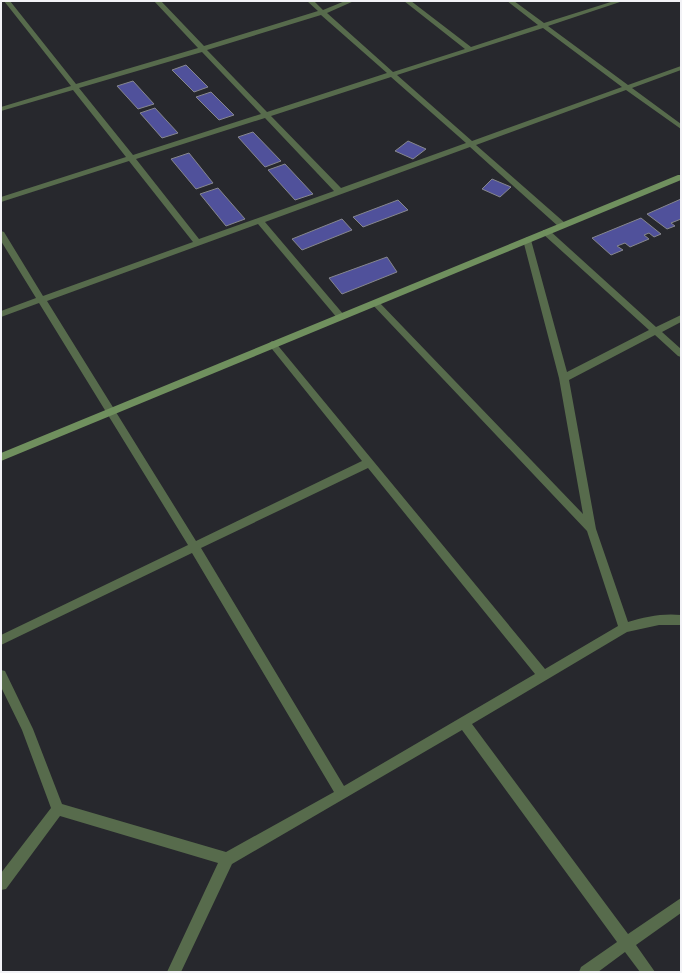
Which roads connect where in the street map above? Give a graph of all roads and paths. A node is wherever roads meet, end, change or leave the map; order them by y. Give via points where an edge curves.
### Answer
1 (7, 1) edge
2 (157, 1) edge
3 (310, 1) edge
4 (351, 1) edge
5 (407, 1) edge
6 (510, 1) edge
7 (620, 1) edge
8 (323, 12) junction
9 (543, 25) junction
10 (203, 49) junction
11 (471, 50) junction
12 (681, 68) edge
13 (394, 74) junction
14 (76, 86) junction
15 (628, 88) junction
16 (1, 109) edge
17 (266, 115) junction
18 (681, 127) edge
19 (470, 144) junction
20 (132, 158) junction
21 (681, 177) edge
22 (339, 191) junction
23 (1, 200) edge
24 (259, 220) junction
25 (562, 225) junction
26 (546, 232) junction
27 (1, 234) edge
28 (527, 240) junction
29 (198, 243) junction
30 (42, 299) junction
31 (375, 303) junction
32 (1, 314) edge
33 (341, 317) junction
34 (681, 318) edge
35 (655, 330) junction
36 (272, 344) junction
37 (681, 354) edge
38 (564, 378) junction
39 (110, 412) junction
40 (1, 457) edge
41 (370, 462) junction
42 (591, 529) junction
43 (194, 546) junction
44 (681, 620) edge
45 (624, 628) junction
46 (1, 640) edge
47 (1, 675) edge
48 (544, 676) junction
49 (464, 723) junction
50 (342, 794) junction
51 (58, 809) junction
52 (227, 859) junction
53 (1, 884) edge
54 (681, 905) edge
55 (627, 943) junction
56 (174, 972) edge
57 (586, 972) edge
58 (648, 972) edge

1 - 14 street
2 - 10 street
3 - 8 street
4 - 8 street
5 - 11 street
6 - 9 street
7 - 9 street
8 - 10 street
8 - 13 street
9 - 11 street
9 - 15 street
10 - 14 street
10 - 17 street
11 - 13 street
12 - 15 street
13 - 17 street
13 - 19 street
14 - 16 street
14 - 20 street
15 - 18 street
15 - 19 street
17 - 20 street
17 - 22 street
19 - 22 street
19 - 25 street
20 - 23 street
20 - 29 street
21 - 25 main road
22 - 24 street
24 - 29 street
24 - 33 street
25 - 26 main road
26 - 28 main road
26 - 35 street
27 - 30 street
28 - 31 main road
28 - 38 street
29 - 30 street
30 - 32 street
30 - 39 street
31 - 33 main road
31 - 42 street
33 - 36 main road
34 - 35 street
35 - 37 street
35 - 38 street
36 - 39 main road
36 - 41 street
38 - 42 street
39 - 40 main road
39 - 43 street
41 - 43 street
41 - 48 street
42 - 45 street
43 - 46 street
43 - 50 street
44 - 45 street via 652,620
45 - 48 street
47 - 51 street via 27,729
48 - 49 street
49 - 50 street
49 - 55 street
50 - 52 street
51 - 52 street
51 - 53 street
52 - 56 street
54 - 55 street
55 - 57 street
55 - 58 street

